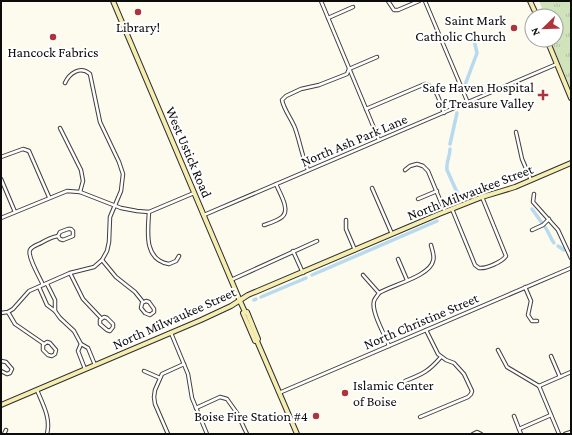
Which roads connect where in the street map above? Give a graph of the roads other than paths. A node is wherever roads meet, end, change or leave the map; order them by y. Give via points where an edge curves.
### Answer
1 (113, 1) edge
2 (320, 1) edge
3 (388, 1) edge
4 (419, 1) edge
5 (425, 1) edge
6 (353, 7) dead end
7 (328, 18) junction
8 (550, 48) edge
9 (377, 57) dead end
10 (557, 64) junction
11 (350, 69) junction
12 (65, 84) dead end
13 (571, 98) edge
14 (468, 102) junction
15 (366, 109) junction
16 (444, 113) junction
17 (60, 128) dead end
18 (516, 132) dead end
19 (379, 140) junction
20 (1, 157) edge
21 (571, 163) edge
22 (308, 170) junction
23 (405, 170) dead end
24 (1, 180) edge
25 (531, 181) junction
26 (276, 184) junction
27 (372, 188) dead end
28 (437, 191) junction
29 (80, 192) junction
30 (194, 193) junction
31 (534, 194) dead end
32 (49, 197) junction
33 (482, 197) junction
34 (418, 199) dead end
35 (114, 206) junction
36 (452, 209) junction
37 (15, 212) junction
38 (149, 212) junction
39 (445, 212) junction
40 (203, 215) junction
41 (1, 218) edge
42 (549, 219) junction
43 (346, 220) dead end
44 (264, 225) dead end
45 (532, 230) dead end
46 (392, 234) junction
47 (58, 236) junction
48 (317, 241) dead end
49 (431, 246) dead end
50 (355, 250) junction
51 (293, 251) junction
52 (179, 256) dead end
53 (571, 258) edge
54 (398, 259) dead end
55 (102, 260) junction
56 (571, 268) edge
57 (70, 273) junction
58 (303, 273) junction
59 (363, 275) dead end
60 (231, 280) junction
61 (407, 280) junction
62 (47, 284) junction
63 (43, 286) junction
64 (39, 287) junction
65 (525, 288) junction
66 (380, 293) junction
67 (240, 301) junction
68 (143, 302) junction
69 (55, 311) junction
70 (8, 312) junction
71 (1, 313) edge
72 (101, 318) junction
73 (538, 321) dead end
74 (426, 330) junction
75 (171, 333) junction
76 (44, 344) junction
77 (81, 344) junction
78 (389, 346) junction
79 (498, 350) dead end
80 (551, 356) dead end
81 (441, 357) junction
82 (1, 361) edge
83 (184, 364) junction
84 (95, 365) junction
85 (85, 369) junction
86 (1, 371) edge
87 (144, 371) dead end
88 (571, 372) edge
89 (560, 377) junction
90 (160, 378) junction
91 (405, 381) dead end
92 (539, 386) junction
93 (37, 390) junction
94 (279, 393) junction
95 (1, 405) edge
96 (196, 408) junction
97 (551, 415) junction
98 (514, 416) dead end
99 (420, 417) dead end
100 (519, 429) junction
101 (6, 430) dead end
102 (571, 432) edge
103 (480, 433) edge
104 (4, 434) edge
105 (47, 434) edge
106 (168, 434) edge
107 (207, 434) edge
108 (247, 434) edge
109 (297, 434) edge
110 (473, 434) edge
111 (521, 434) edge
112 (559, 434) edge
113 (565, 434) edge

1 - 30 main road, West Ustick Road
2 - 7 street
3 - 4 street via 394,10 398,10
5 - 14 street
6 - 7 street
7 - 11 street
8 - 10 main road
9 - 11 street
10 - 13 main road
10 - 14 street, North Ash Park Lane
11 - 15 street
11 - 22 street via 347,74 301,89 282,100 295,127
12 - 35 street via 68,77 79,70 87,71 92,78 100,122 122,170 122,187
14 - 16 street, North Ash Park Lane
15 - 16 street via 425,84 434,88
15 - 19 street
16 - 19 street, North Ash Park Lane
17 - 29 street via 81,170
18 - 25 street via 522,159
19 - 22 street, North Ash Park Lane
20 - 32 street via 22,149 29,151
21 - 25 main road, North Milwaukee Street
22 - 26 street, North Ash Park Lane
23 - 28 street via 414,164 423,166
24 - 37 street
25 - 33 main road, North Milwaukee Street
26 - 40 street, North Ash Park Lane
26 - 44 street via 286,210 281,218
27 - 46 street
28 - 34 street
28 - 39 street
29 - 32 street via 67,190
29 - 35 street
30 - 38 street
30 - 40 main road, West Ustick Road
31 - 42 street via 533,202
32 - 37 street
33 - 36 main road, North Milwaukee Street
33 - 36 street via 506,256 504,260 483,269 475,265
35 - 38 street
35 - 55 street via 108,247
36 - 39 main road, North Milwaukee Street
37 - 41 street
38 - 52 street via 148,246 152,253 169,264 176,261
39 - 46 main road, North Milwaukee Street
40 - 60 main road, West Ustick Road
42 - 45 street
42 - 53 street via 558,230
43 - 50 street via 346,229
46 - 50 main road, North Milwaukee Street
47 - 47 street via 63,240 72,237 73,233 68,229 60,232
47 - 63 street via 30,250 30,258
48 - 51 street
49 - 61 street via 433,262 429,268
50 - 58 main road, North Milwaukee Street
51 - 58 street
51 - 60 street
54 - 61 street
55 - 57 street via 89,269
55 - 68 street
56 - 65 street, North Christine Street
57 - 62 street
57 - 72 street via 83,299
58 - 67 main road, North Milwaukee Street via 248,295
59 - 66 street
60 - 67 main road, West Ustick Road
61 - 66 street
62 - 63 street
62 - 69 street via 55,300
63 - 64 street
64 - 69 street via 47,305
64 - 70 street via 29,291
65 - 73 street via 531,301 528,315 532,321
65 - 74 street, North Christine Street
66 - 78 street via 375,300 375,313
67 - 75 main road, North Milwaukee Street
67 - 94 main road, West Ustick Road via 244,312 247,312
68 - 68 street via 141,308 146,314 151,315 153,308 148,301
69 - 77 street via 74,331
70 - 71 street
70 - 76 street via 15,324
72 - 72 street via 100,324 107,330 112,330 112,323 106,317
74 - 78 street, North Christine Street
74 - 81 street via 435,351
75 - 83 street
75 - 84 main road, North Milwaukee Street
76 - 76 street via 43,350 49,356 56,353 55,348 49,343
77 - 84 street via 88,348
77 - 85 street via 78,351
78 - 94 street, North Christine Street
79 - 92 street via 507,367
80 - 89 street
81 - 91 street via 424,373
81 - 99 street via 460,368 472,391 471,394
82 - 86 street via 6,362 12,369 8,374
83 - 90 street via 166,372
83 - 96 street
84 - 85 main road, North Milwaukee Street
85 - 93 main road, North Milwaukee Street
87 - 90 street
88 - 89 street
89 - 92 street
90 - 106 street via 154,397
92 - 97 street
93 - 95 main road, North Milwaukee Street
93 - 105 street via 47,415
94 - 109 main road, West Ustick Road
96 - 107 street
96 - 108 street via 220,398 227,399 238,413
97 - 100 street
97 - 112 street
98 - 100 street
100 - 111 street
101 - 104 street
102 - 113 street
103 - 110 street

